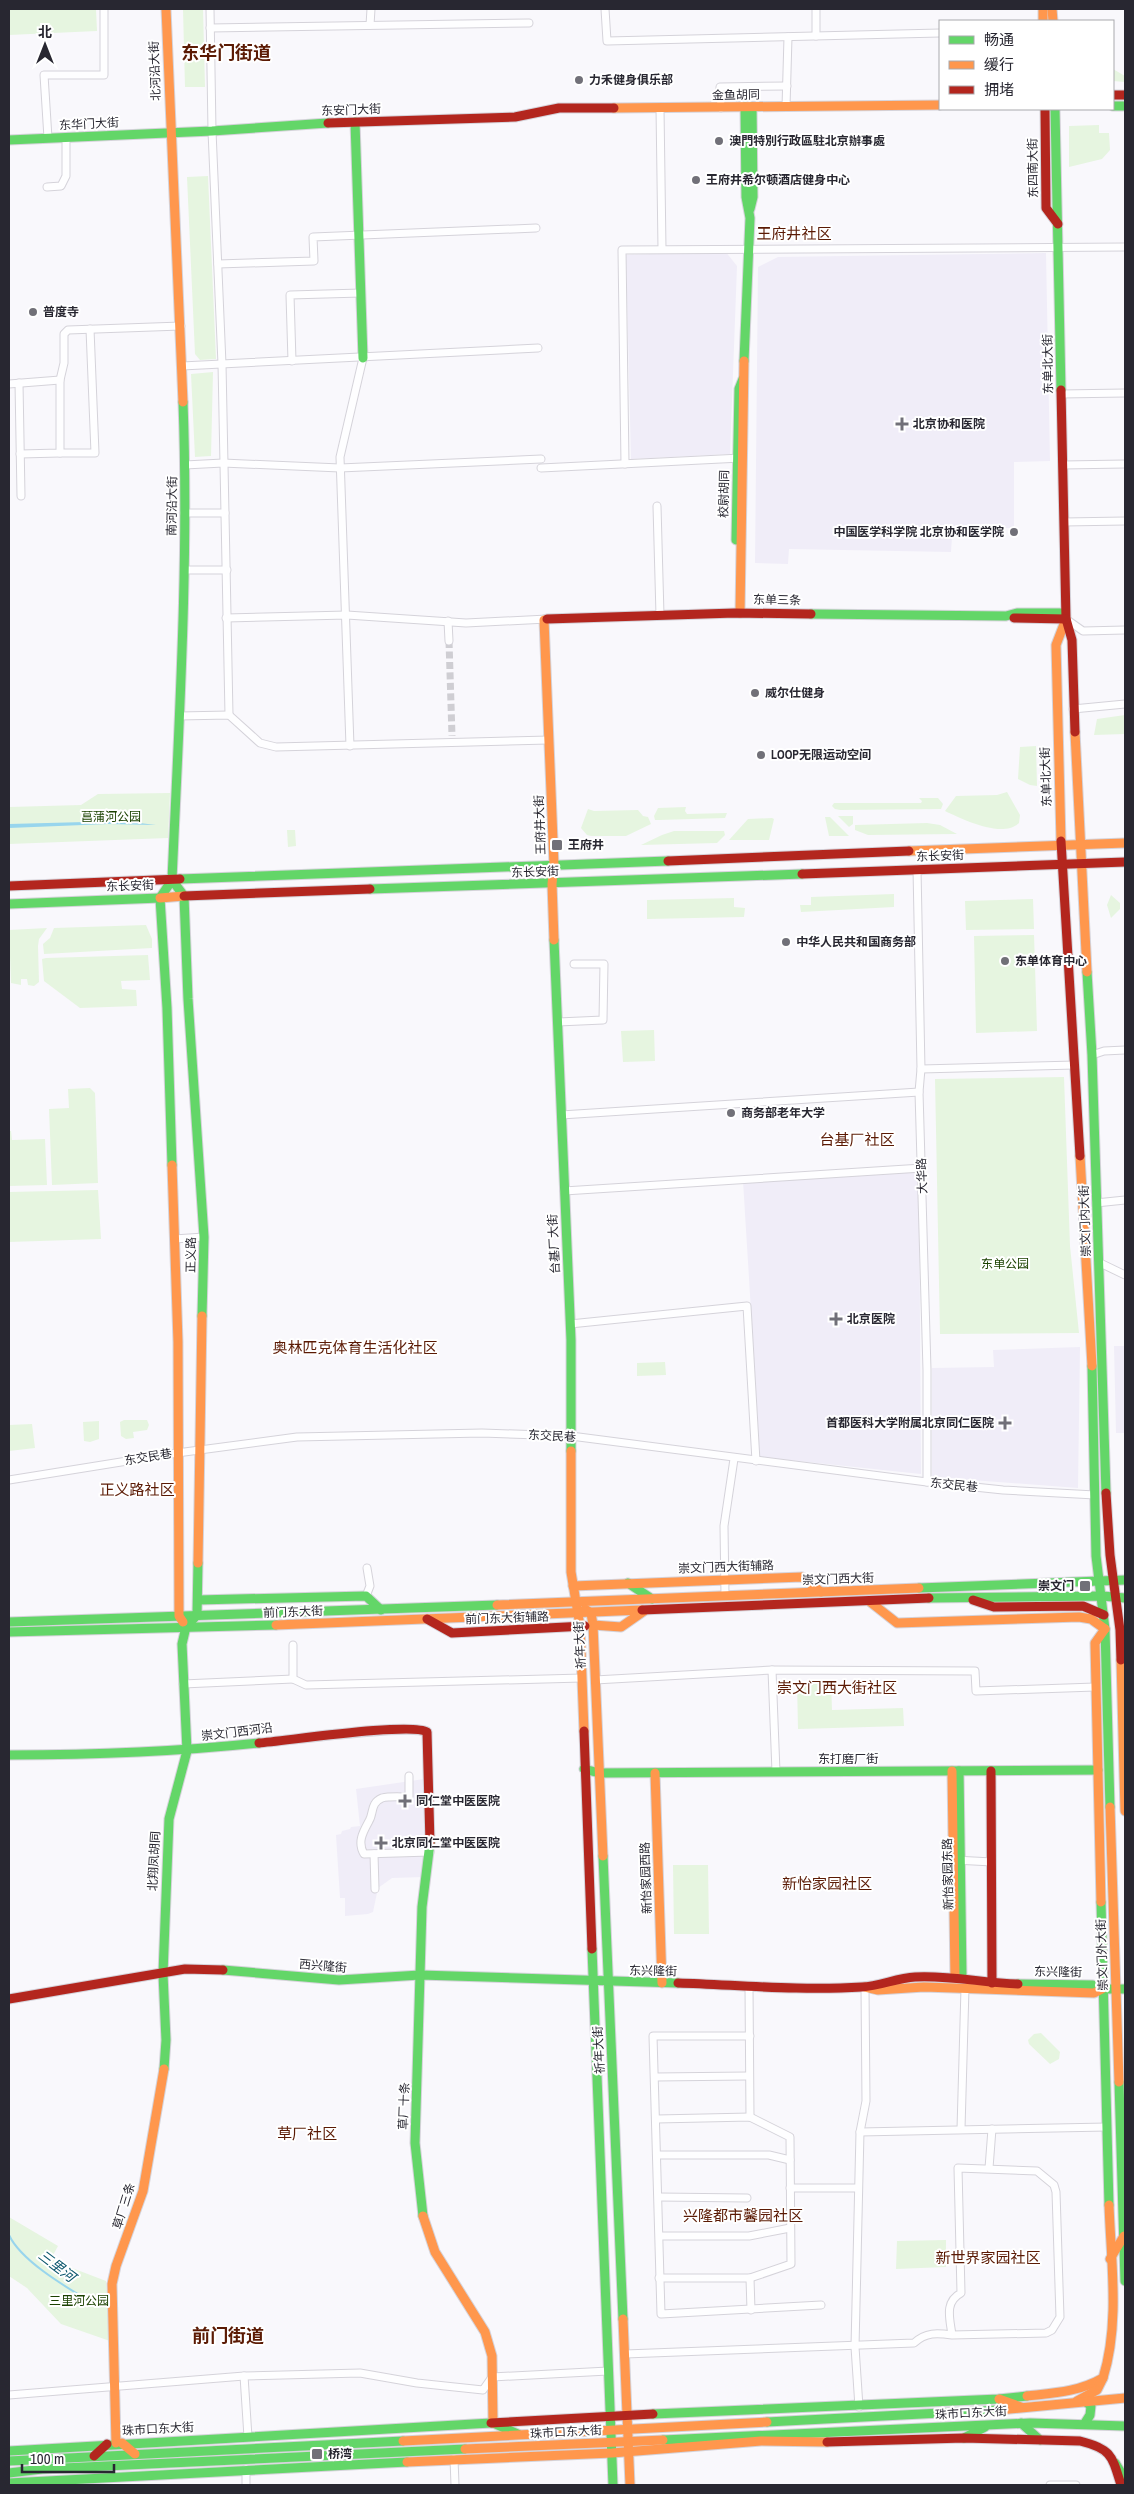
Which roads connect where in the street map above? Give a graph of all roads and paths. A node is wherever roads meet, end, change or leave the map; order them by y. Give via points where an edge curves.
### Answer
1 (104, 9) edge
2 (166, 9) edge
3 (210, 9) edge
4 (371, 9) edge
5 (604, 9) edge
6 (816, 9) edge
7 (529, 23) dead end
8 (370, 25) junction
9 (210, 28) junction
10 (939, 34) edge
11 (816, 36) junction
12 (788, 37) junction
13 (787, 86) junction
14 (939, 106) edge
15 (749, 107) junction
16 (786, 107) junction
17 (660, 108) junction
18 (721, 108) junction
19 (1045, 110) edge
20 (1055, 110) edge
21 (532, 114) joint
22 (355, 122) junction
23 (212, 131) junction
24 (170, 132) junction
25 (48, 138) junction
26 (66, 138) junction
27 (9, 140) edge
28 (47, 187) dead end
29 (1058, 224) junction
30 (536, 228) dead end
31 (358, 235) junction
32 (1125, 247) edge
33 (750, 248) junction
34 (1058, 248) junction
35 (662, 249) junction
36 (218, 264) junction
37 (361, 293) junction
38 (181, 326) junction
39 (90, 329) junction
40 (538, 348) dead end
41 (363, 358) junction
42 (292, 361) junction
43 (222, 364) junction
44 (182, 366) junction
45 (60, 380) junction
46 (9, 384) edge
47 (19, 384) junction
48 (1125, 393) edge
49 (1061, 394) junction
50 (60, 453) junction
51 (20, 454) junction
52 (740, 458) junction
53 (541, 460) dead end
54 (223, 463) junction
55 (625, 464) junction
56 (1125, 464) edge
57 (185, 465) junction
58 (1063, 465) junction
59 (340, 468) junction
60 (541, 468) dead end
61 (21, 496) dead end
62 (657, 506) dead end
63 (184, 513) junction
64 (225, 513) junction
65 (1125, 521) edge
66 (1064, 522) junction
67 (184, 570) junction
68 (227, 570) junction
69 (738, 612) junction
70 (347, 614) junction
71 (660, 615) junction
72 (1066, 616) junction
73 (226, 618) junction
74 (547, 620) junction
75 (448, 621) junction
76 (1125, 630) edge
77 (449, 641) tunnel mouth
78 (1125, 704) edge
79 (1073, 709) junction
80 (230, 715) junction
81 (180, 716) junction
82 (549, 740) junction
83 (350, 746) junction
84 (1125, 844) edge
85 (1081, 845) junction
86 (1061, 846) junction
87 (1125, 862) edge
88 (1062, 863) junction
89 (1081, 863) junction
90 (557, 865) junction
91 (917, 869) junction
92 (172, 880) junction
93 (552, 884) junction
94 (9, 886) edge
95 (184, 896) junction
96 (160, 898) junction
97 (9, 904) edge
98 (574, 964) dead end
99 (558, 1022) junction
100 (1125, 1050) edge
101 (1092, 1055) junction
102 (1075, 1065) junction
103 (921, 1069) junction
104 (919, 1092) junction
105 (561, 1115) junction
106 (922, 1168) junction
107 (564, 1191) junction
108 (1125, 1200) edge
109 (1096, 1203) junction
110 (204, 1237) junction
111 (174, 1239) junction
112 (1098, 1262) junction
113 (1125, 1275) edge
114 (570, 1324) junction
115 (571, 1436) junction
116 (198, 1451) junction
117 (178, 1452) junction
118 (734, 1458) junction
119 (756, 1461) junction
120 (9, 1480) edge
121 (927, 1482) junction
122 (1095, 1495) junction
123 (367, 1568) dead end
124 (1125, 1574) edge
125 (725, 1579) junction
126 (1114, 1579) junction
127 (1100, 1580) junction
128 (1125, 1580) edge
129 (627, 1583) junction
130 (573, 1586) junction
131 (821, 1592) junction
132 (366, 1596) junction
133 (725, 1596) junction
134 (1102, 1596) junction
135 (1121, 1597) edge
136 (964, 1598) junction
137 (652, 1599) junction
138 (198, 1600) junction
139 (246, 1600) junction
140 (577, 1602) junction
141 (869, 1602) junction
142 (381, 1610) junction
143 (645, 1611) junction
144 (271, 1613) junction
145 (591, 1613) junction
146 (578, 1614) junction
147 (197, 1615) junction
148 (1104, 1615) junction
149 (179, 1616) junction
150 (426, 1618) junction
151 (9, 1622) edge
152 (592, 1625) junction
153 (580, 1626) junction
154 (186, 1627) junction
155 (1105, 1629) junction
156 (1120, 1630) junction
157 (9, 1632) edge
158 (1125, 1640) edge
159 (293, 1645) dead end
160 (772, 1670) junction
161 (582, 1678) junction
162 (294, 1679) junction
163 (595, 1680) junction
164 (183, 1684) junction
165 (1095, 1687) junction
166 (187, 1751) junction
167 (9, 1755) edge
168 (584, 1769) junction
169 (1098, 1770) junction
170 (1109, 1770) junction
171 (1125, 1770) edge
172 (956, 1771) junction
173 (991, 1771) junction
174 (776, 1772) junction
175 (428, 1773) joint
176 (655, 1773) junction
177 (599, 1774) junction
178 (409, 1776) dead end
179 (1125, 1811) edge
180 (430, 1852) junction
181 (374, 1854) junction
182 (957, 1860) junction
183 (992, 1862) junction
184 (375, 1889) dead end
185 (163, 1974) junction
186 (420, 1976) junction
187 (959, 1977) junction
188 (592, 1980) junction
189 (608, 1983) junction
190 (662, 1983) junction
191 (992, 1983) junction
192 (749, 1986) junction
193 (865, 1987) junction
194 (965, 1988) junction
195 (1102, 1989) junction
196 (1121, 1989) edge
197 (9, 1999) edge
198 (750, 2036) junction
199 (748, 2076) junction
200 (655, 2077) junction
201 (750, 2117) junction
202 (657, 2119) junction
203 (1107, 2127) junction
204 (961, 2128) junction
205 (992, 2129) junction
206 (860, 2132) junction
207 (657, 2155) junction
208 (790, 2160) junction
209 (989, 2168) junction
210 (790, 2188) junction
211 (858, 2188) junction
212 (659, 2197) junction
213 (747, 2198) dead end
214 (790, 2228) junction
215 (1124, 2235) edge
216 (660, 2236) junction
217 (1110, 2259) junction
218 (659, 2278) junction
219 (750, 2278) junction
220 (1125, 2281) edge
221 (821, 2305) dead end
222 (751, 2310) junction
223 (952, 2335) junction
224 (855, 2347) junction
225 (625, 2354) junction
226 (608, 2371) junction
227 (244, 2376) junction
228 (492, 2377) junction
229 (1103, 2378) junction
230 (115, 2386) junction
231 (9, 2395) edge
232 (1125, 2398) edge
233 (999, 2399) junction
234 (1086, 2402) junction
235 (1072, 2404) junction
236 (859, 2407) junction
237 (1027, 2409) junction
238 (610, 2416) junction
239 (627, 2416) junction
240 (1020, 2423) junction
241 (1085, 2423) junction
242 (493, 2424) junction
243 (987, 2425) junction
244 (1125, 2426) edge
245 (611, 2431) junction
246 (628, 2431) junction
247 (522, 2436) junction
248 (248, 2437) junction
249 (964, 2438) junction
250 (1040, 2440) junction
251 (628, 2441) junction
252 (611, 2442) junction
253 (115, 2443) junction
254 (9, 2451) edge
255 (629, 2451) junction
256 (612, 2453) junction
257 (135, 2454) junction
258 (94, 2456) junction
259 (454, 2459) junction
260 (9, 2462) edge
261 (1115, 2463) junction
262 (128, 2466) junction
263 (97, 2467) junction
264 (246, 2469) junction
265 (9, 2473) edge
266 (1125, 2479) edge
267 (112, 2481) edge
268 (9, 2483) edge
269 (246, 2485) edge
270 (455, 2485) edge
271 (613, 2485) edge
272 (630, 2485) edge
273 (1050, 2485) edge
274 (1076, 2485) edge
275 (1121, 2485) edge

1 - 25 street via 104,75 44,75
2 - 24 main road, 北河沿大街
3 - 9 street
4 - 8 street
5 - 12 street via 607,41
6 - 11 street
7 - 8 street
8 - 9 street
9 - 23 street
10 - 11 street
11 - 12 street
12 - 13 street
13 - 16 street
13 - 18 street via 720,87
14 - 16 main road, 金鱼胡同
15 - 16 main road, 金鱼胡同
15 - 18 main road, 金鱼胡同
15 - 33 main road, 校尉胡同 via 753,197
17 - 18 main road, 金鱼胡同
17 - 21 main road, 金鱼胡同 via 559,108
17 - 35 street
19 - 29 main road, 东四南大街 via 1046,208
20 - 29 main road, 东单北大街
21 - 22 main road, 东安门大街
22 - 23 main road, 东安门大街
22 - 31 main road
23 - 24 main road, 东安门大街
23 - 36 street
24 - 26 main road, 东华门大街
24 - 38 main road, 南河沿大街
25 - 26 main road, 东华门大街
25 - 27 main road, 东华门大街
26 - 28 street via 66,176 61,186
29 - 34 main road, 东单北大街
30 - 31 street
31 - 36 street via 313,237 314,261
31 - 37 main road
32 - 34 street
33 - 34 street via 760,251
33 - 35 street
33 - 52 main road, 校尉胡同 via 746,277
34 - 49 main road, 东单北大街
35 - 55 street via 622,250
36 - 43 street
37 - 41 main road
37 - 42 street via 290,295
38 - 39 street
38 - 44 main road, 南河沿大街
39 - 45 street via 68,330 64,334 64,363
39 - 50 street via 95,453
40 - 41 street
41 - 42 street
41 - 59 street
42 - 43 street
43 - 44 street
43 - 54 street
44 - 57 main road, 南河沿大街
45 - 47 street
45 - 50 street
46 - 47 street
47 - 51 street
48 - 49 street
49 - 58 main road, 东单北大街
50 - 51 street
51 - 61 street
52 - 55 street
52 - 69 main road, 校尉胡同
53 - 59 street
54 - 57 street
54 - 59 street
54 - 64 street
55 - 60 street
56 - 58 street
57 - 63 main road, 南河沿大街
58 - 66 main road, 东单北大街
59 - 70 street
62 - 71 street
63 - 64 street
63 - 67 main road, 南河沿大街
64 - 68 street
65 - 66 street
66 - 72 main road, 东单北大街
67 - 68 street
67 - 81 main road, 南河沿大街
68 - 73 street
69 - 71 main road, 东单三条
69 - 72 main road, 东单三条 via 1006,616 1017,619
70 - 73 street
70 - 75 street
70 - 83 street
71 - 74 main road, 东单三条
72 - 76 street via 1083,631
72 - 79 main road, 东单北大街 via 1072,640
72 - 86 main road, 东单北大街 via 1056,645
73 - 80 street
74 - 75 street
74 - 82 main road, 王府井大街
74 - 90 main road, 王府井大街
75 - 77 street
78 - 79 street
79 - 85 main road, 东单北大街
80 - 81 street
80 - 83 street via 266,746
81 - 92 main road, 南河沿大街
82 - 83 street via 452,740
82 - 90 main road, 王府井大街
84 - 85 main road, 东长安街
85 - 86 main road, 东长安街
85 - 89 main road, 东单北大街
86 - 88 main road, 东单北大街
86 - 90 main road, 东长安街
87 - 89 main road, 东长安街
88 - 89 main road, 东长安街
88 - 91 main road, 东长安街
88 - 102 main road, 崇文门内大街
89 - 101 main road, 崇文门内大街
90 - 92 main road, 东长安街
90 - 93 main road, 王府井大街
91 - 93 main road, 东长安街
91 - 103 street, 大华路
92 - 94 main road, 东长安街
92 - 95 main road
92 - 96 main road
93 - 95 main road, 东长安街
93 - 99 main road, 台基厂大街
95 - 96 main road, 东长安街
95 - 110 main road, 正义路
96 - 97 main road, 东长安街
96 - 111 main road, 正义路
98 - 99 street via 604,964 603,1020
99 - 105 main road, 台基厂大街
100 - 101 street
101 - 109 main road, 崇文门内大街
102 - 103 street
102 - 122 main road, 崇文门内大街 via 1092,1353
103 - 104 street, 大华路
104 - 105 street
104 - 106 street, 大华路
105 - 107 main road, 台基厂大街
106 - 107 street
106 - 121 street, 大华路
107 - 114 main road, 台基厂大街
108 - 109 street
109 - 112 main road, 崇文门内大街
110 - 111 street
110 - 116 main road, 正义路
111 - 117 main road, 正义路
112 - 113 street
112 - 126 main road, 崇文门内大街 via 1105,1486
114 - 115 main road, 台基厂大街
114 - 119 street via 747,1306
115 - 116 street, 东交民巷 via 482,1433 297,1436
115 - 118 street, 东交民巷
115 - 130 main road, 台基厂大街
116 - 117 street, 东交民巷
116 - 138 main road, 正义路
117 - 120 street, 东交民巷
117 - 149 main road, 正义路
118 - 119 street, 东交民巷
118 - 125 street via 724,1526
119 - 121 street, 东交民巷
121 - 122 street, 东交民巷
122 - 127 main road, 崇文门内大街 via 1096,1556
123 - 132 street via 370,1586
124 - 126 main road
125 - 129 main road, 崇文门西大街辅路
125 - 131 main road, 崇文门西大街辅路 via 802,1577
125 - 133 street
126 - 127 main road, 崇文门西大街
126 - 128 main road
126 - 135 main road
127 - 131 main road, 崇文门西大街
127 - 134 main road, 崇文门外大街
129 - 130 main road, 崇文门西大街辅路
129 - 137 main road
130 - 140 main road, 台基厂大街
131 - 133 main road, 崇文门西大街
132 - 139 main road
132 - 142 main road
133 - 137 main road, 崇文门西大街
134 - 135 main road, 崇文门西大街
134 - 136 main road, 崇文门西大街
134 - 148 main road, 崇文门外大街
135 - 156 main road
136 - 141 main road, 崇文门西大街
136 - 148 main road via 994,1607 1083,1606
137 - 140 main road, 崇文门西大街
138 - 139 main road
138 - 147 main road, 正义路
139 - 144 main road
140 - 142 main road, 前门东大街
140 - 145 main road
140 - 146 main road, 祈年大街
141 - 143 main road, 崇文门西大街
141 - 155 main road via 897,1623 1079,1617 1091,1619
142 - 144 main road, 前门东大街
143 - 145 main road, 崇文门西大街
143 - 152 main road, 前门东大街辅路 via 621,1627
144 - 147 main road, 前门东大街
145 - 146 main road, 崇文门西大街
145 - 152 main road, 祈年大街
146 - 150 main road, 前门东大街
146 - 153 main road, 祈年大街
147 - 149 main road, 前门东大街
147 - 154 main road
148 - 155 main road, 崇文门外大街
149 - 151 main road, 前门东大街
149 - 154 main road
150 - 153 main road, 前门东大街辅路 via 452,1633
150 - 154 main road, 前门东大街
152 - 153 main road, 前门东大街辅路
152 - 163 main road, 祈年大街
153 - 161 main road, 祈年大街
154 - 157 main road, 前门东大街
154 - 164 main road, 北翔凤胡同 via 182,1644
155 - 165 main road, 崇文门外大街 via 1095,1643
155 - 170 main road, 崇文门外大街
156 - 158 main road
156 - 171 main road
159 - 162 street
160 - 163 street
160 - 165 street via 975,1671 976,1691
160 - 174 street
161 - 162 street via 318,1685 306,1685
161 - 168 main road, 祈年大街
162 - 164 street
163 - 177 main road, 祈年大街
164 - 166 main road, 北翔凤胡同
165 - 169 main road, 崇文门外大街
166 - 167 main road, 崇文门西河沿
166 - 175 main road, 崇文门西河沿 via 384,1730 422,1729 428,1736
166 - 185 main road, 北翔凤胡同 via 169,1820
168 - 177 main road, 东打磨厂街
168 - 188 main road, 祈年大街
169 - 170 main road, 东打磨厂街
169 - 173 main road, 东打磨厂街
169 - 195 main road, 崇文门外大街
170 - 196 main road, 崇文门外大街
171 - 179 main road
172 - 173 main road, 东打磨厂街
172 - 174 main road, 东打磨厂街
172 - 182 main road, 新怡家园东路
173 - 183 main road
174 - 176 main road, 东打磨厂街
175 - 180 main road, 草厂十条
176 - 177 main road, 东打磨厂街
176 - 190 main road, 新怡家园西路
177 - 189 main road, 祈年大街
178 - 181 street via 409,1797 383,1798 372,1807 363,1830 361,1847 364,1854
180 - 181 street
180 - 186 main road, 草厂十条 via 422,1907
181 - 184 street
182 - 183 street
182 - 187 main road, 新怡家园东路
183 - 191 main road
185 - 186 main road, 西兴隆街 via 185,1969 234,1970 338,1980
185 - 197 main road, 西兴隆街
185 - 230 main road, 草厂三条 via 164,2070 143,2191 112,2284
186 - 188 main road, 西兴隆街
186 - 228 main road, 草厂十条 via 415,2143 422,2214 434,2252 485,2332 492,2356
187 - 191 main road, 东兴隆街
187 - 193 main road, 东兴隆街 via 913,1976
188 - 189 main road, 东兴隆街
188 - 226 main road, 祈年大街
189 - 190 main road, 东兴隆街
189 - 225 main road, 祈年大街
190 - 192 main road, 东兴隆街
191 - 195 main road, 东兴隆街 via 1093,1985
192 - 193 main road, 东兴隆街
192 - 198 street
193 - 194 main road, 东兴隆街 via 878,1990
193 - 206 street via 866,2101
194 - 195 main road, 东兴隆街 via 1094,1994
194 - 204 street
195 - 196 main road
195 - 203 main road, 崇文门外大街
196 - 215 main road, 崇文门外大街
198 - 199 street
198 - 200 street via 653,2036
199 - 200 street
199 - 201 street
200 - 202 street
201 - 202 street
201 - 208 street via 790,2137
202 - 207 street
203 - 205 street
203 - 217 main road, 崇文门外大街
204 - 205 street
204 - 206 street
205 - 209 street
206 - 211 street
207 - 208 street via 769,2155
207 - 212 street
208 - 210 street
209 - 223 street via 958,2168 961,2294 954,2297 949,2306
209 - 223 street via 1038,2171 1054,2185 1060,2317 1052,2330 1046,2333
210 - 211 street
210 - 214 street
211 - 224 street
212 - 213 street
212 - 216 street
214 - 216 street via 749,2236
214 - 219 street via 791,2264
215 - 217 main road
215 - 220 main road, 崇文门外大街
216 - 218 street
217 - 229 main road, 崇文门外大街 via 1110,2356
218 - 219 street
218 - 222 street via 661,2314
219 - 222 street
221 - 222 street
223 - 224 street via 937,2333 922,2336 914,2343
224 - 225 street
224 - 236 street
225 - 239 main road, 祈年大街
226 - 228 street
226 - 238 main road, 祈年大街
227 - 228 street via 360,2373 483,2390
227 - 230 street
227 - 248 street
228 - 242 main road, 草厂十条
229 - 233 main road, 珠市口东大街 via 1070,2391
229 - 235 main road via 1097,2390
230 - 231 street
230 - 253 main road, 草厂三条
232 - 234 main road, 珠市口东大街
233 - 236 main road, 珠市口东大街
233 - 237 main road
234 - 235 main road, 珠市口东大街
234 - 241 main road via 1092,2412
235 - 237 main road, 珠市口东大街
236 - 239 main road, 珠市口东大街
237 - 246 main road, 珠市口东大街
238 - 239 main road, 珠市口东大街
238 - 242 main road, 珠市口东大街
238 - 245 main road, 祈年大街
239 - 246 main road, 祈年大街
240 - 241 main road, 珠市口东大街
240 - 243 main road, 珠市口东大街
240 - 250 main road
241 - 244 main road, 珠市口东大街
242 - 247 main road
242 - 248 main road, 珠市口东大街
243 - 249 main road
243 - 251 main road, 珠市口东大街
245 - 246 main road, 珠市口东大街
245 - 247 main road, 珠市口东大街
245 - 252 main road, 祈年大街
246 - 251 main road, 祈年大街
247 - 257 main road, 珠市口东大街
248 - 253 main road, 珠市口东大街
249 - 250 main road, 珠市口东大街
249 - 255 main road, 珠市口东大街 via 761,2441
250 - 261 main road, 珠市口东大街 via 1080,2441 1095,2445 1106,2451
251 - 252 main road, 珠市口东大街
251 - 255 main road, 祈年大街
252 - 256 main road, 祈年大街
252 - 262 main road, 珠市口东大街
253 - 254 main road, 珠市口东大街
253 - 257 main road
253 - 258 main road
255 - 256 main road, 珠市口东大街
255 - 272 main road, 祈年大街
256 - 259 main road, 珠市口东大街
256 - 271 main road, 祈年大街
257 - 258 main road, 珠市口东大街
258 - 260 main road, 珠市口东大街
259 - 264 main road, 珠市口东大街
259 - 270 street
261 - 266 main road, 珠市口东大街
261 - 275 main road
262 - 263 main road, 珠市口东大街
262 - 267 main road
263 - 265 main road, 珠市口东大街
263 - 267 main road
264 - 267 main road, 珠市口东大街
264 - 269 street
267 - 268 main road, 珠市口东大街
273 - 274 street

